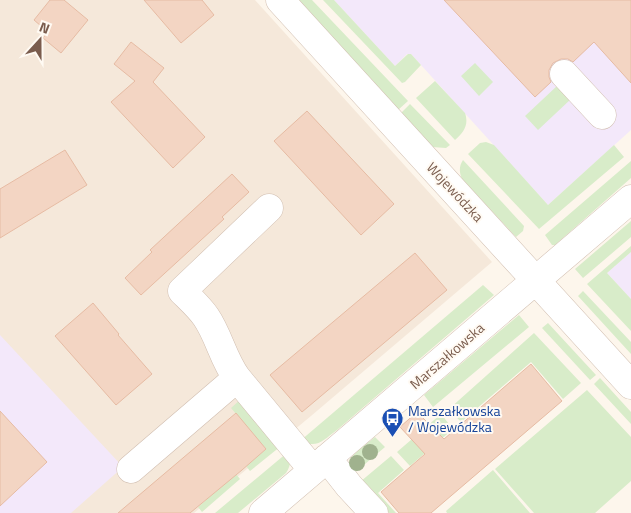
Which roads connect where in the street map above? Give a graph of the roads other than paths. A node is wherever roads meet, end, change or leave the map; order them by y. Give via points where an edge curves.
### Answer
1 (280, 0) edge
2 (564, 74) dead end
3 (602, 115) dead end
4 (631, 199) edge
5 (269, 208) dead end
6 (536, 280) junction
7 (237, 378) junction
8 (631, 385) edge
9 (320, 464) junction
10 (131, 468) dead end
11 (263, 513) edge
12 (374, 513) edge

1 - 6 street, Wojewódzka
2 - 3 street
4 - 6 street, Marszałkowska
5 - 7 street via 182,291 206,317
6 - 8 street, Wojewódzka
6 - 9 street, Marszałkowska
7 - 9 street
7 - 10 street
9 - 11 street, Marszałkowska
9 - 12 street via 349,486

